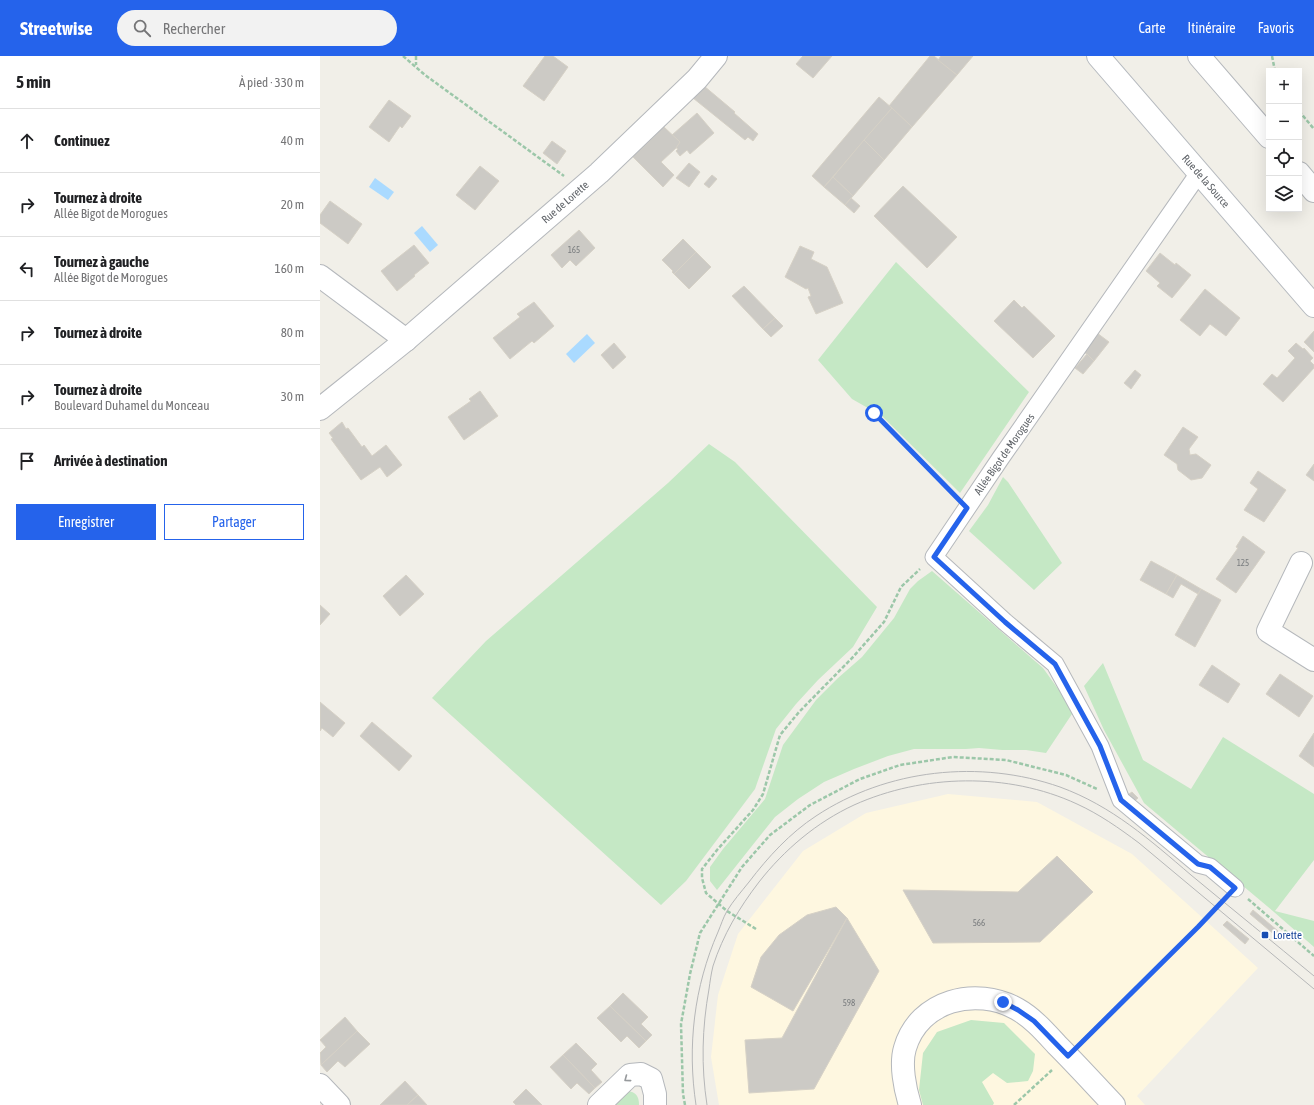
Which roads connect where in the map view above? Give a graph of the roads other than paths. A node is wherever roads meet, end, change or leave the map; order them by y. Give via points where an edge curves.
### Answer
1 (716, 56) edge
2 (1098, 56) edge
3 (1199, 56) edge
4 (1266, 134) edge
5 (1199, 173) junction
6 (1302, 176) edge
7 (1314, 190) edge
8 (320, 276) edge
9 (1314, 306) edge
10 (406, 340) junction
11 (320, 409) edge
12 (1301, 563) dead end
13 (1314, 660) edge
14 (1235, 888) road end
15 (320, 1085) edge
16 (338, 1105) edge
17 (599, 1105) edge
18 (656, 1105) edge
19 (910, 1105) edge
20 (1114, 1105) edge

1 - 10 street, Rue de Lorette via 691,84 599,173
2 - 5 street, Rue de la Source
3 - 4 street
5 - 9 street, Rue de la Source
5 - 14 street, Allée Bigot de Morogues via 934,557 1055,664 1100,746 1121,800 1198,864 1210,867
6 - 7 street
8 - 10 street
10 - 11 street, Rue de Lorette
12 - 13 street via 1268,631
15 - 16 street
18 -> 17 street via 656,1094 651,1079 641,1074 630,1075
19 - 20 street via 903,1071 904,1049 909,1037 920,1019 954,1000 967,998 1003,1002 1034,1021

